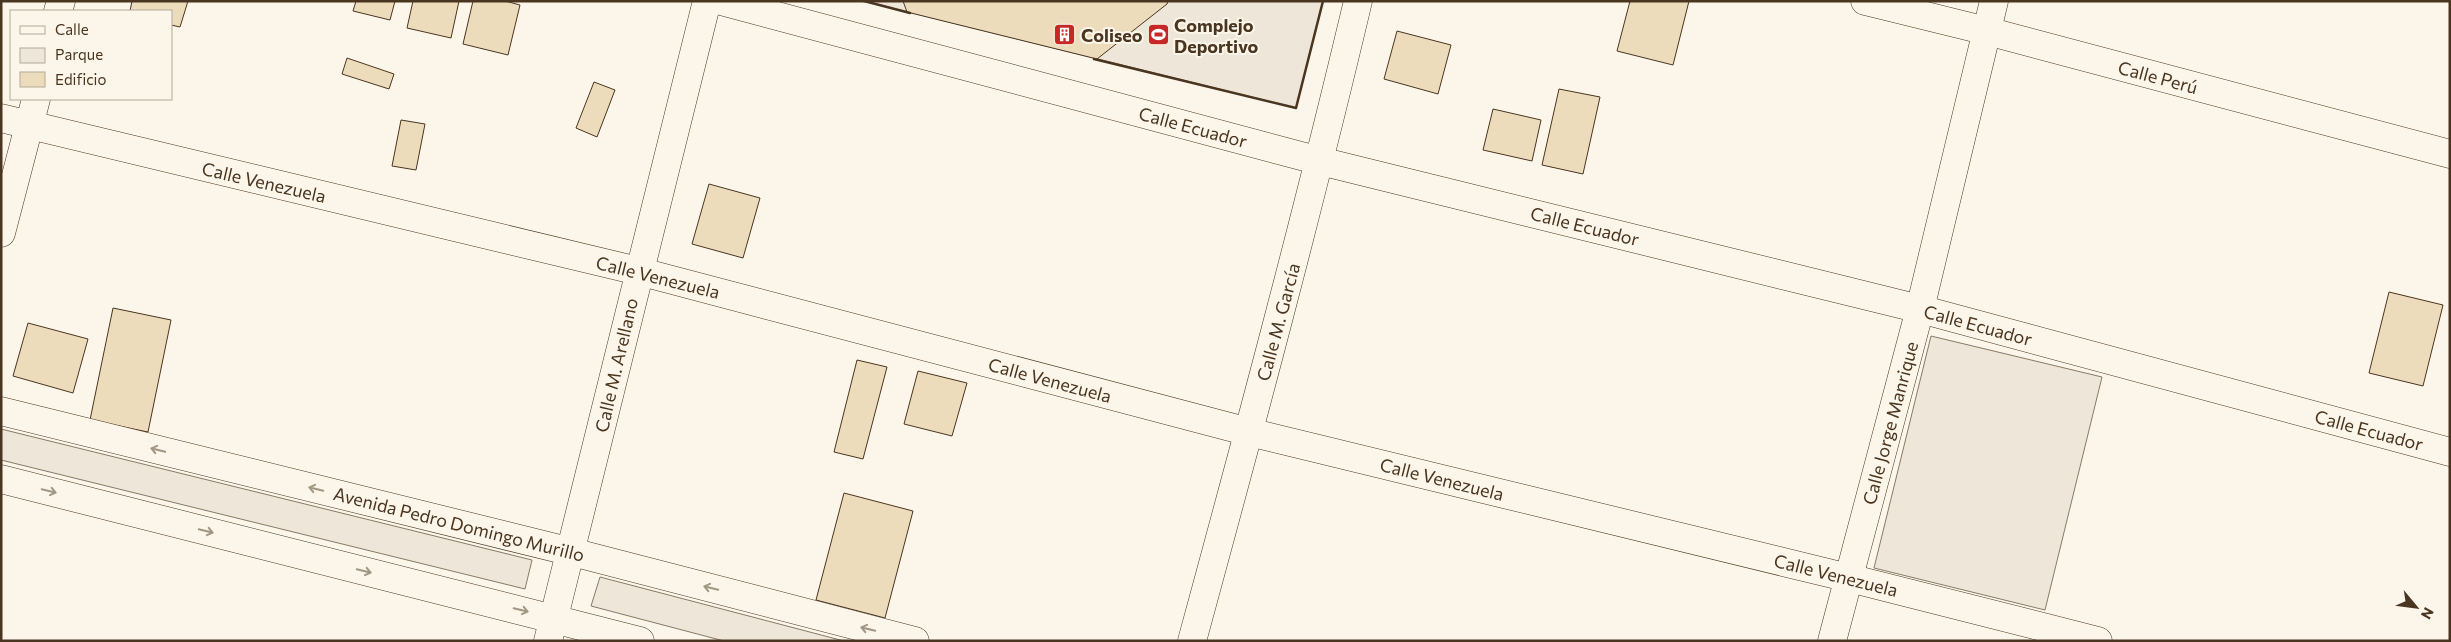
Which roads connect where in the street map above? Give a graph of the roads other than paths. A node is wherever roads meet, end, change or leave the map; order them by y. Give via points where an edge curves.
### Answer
1 (707, 1) edge
2 (721, 1) edge
3 (1358, 1) edge
4 (1865, 1) edge
5 (1994, 1) edge
6 (1987, 31) junction
7 (36, 100) edge
8 (1, 118) edge
9 (29, 125) junction
10 (2450, 154) edge
11 (1320, 161) junction
12 (1, 233) edge
13 (638, 271) junction
14 (1920, 309) junction
15 (1, 411) edge
16 (1249, 432) junction
17 (2450, 452) edge
18 (1, 479) edge
19 (572, 552) junction
20 (1849, 578) junction
21 (551, 630) edge
22 (640, 641) edge
23 (915, 641) edge
24 (1192, 641) edge
25 (1832, 641) edge
26 (2098, 641) edge

1 - 13 street, Calle M. Arellano
2 - 11 street, Calle Ecuador
3 - 11 street, Calle M. García
4 - 6 street, Calle Perú
5 - 6 street, Calle Jorge Manrique
6 - 10 street, Calle Perú
6 - 14 street, Calle Jorge Manrique
7 - 9 street
8 - 9 street, Calle Venezuela
9 - 12 street
9 - 13 street, Calle Venezuela
11 - 14 street, Calle Ecuador
11 - 16 street, Calle M. García
13 - 16 street, Calle Venezuela
13 - 19 street, Calle M. Arellano
14 - 17 street, Calle Ecuador
14 - 20 street, Calle Jorge Manrique
19 -> 15 street, Avenida Pedro Domingo Murillo
16 - 20 street, Calle Venezuela
16 - 24 street, Calle M. García
18 -> 21 street
19 - 21 street, Calle M. Arellano
23 -> 19 street, Avenida Pedro Domingo Murillo
20 - 25 street, Calle Jorge Manrique
20 - 26 street, Calle Venezuela
21 - 22 street

